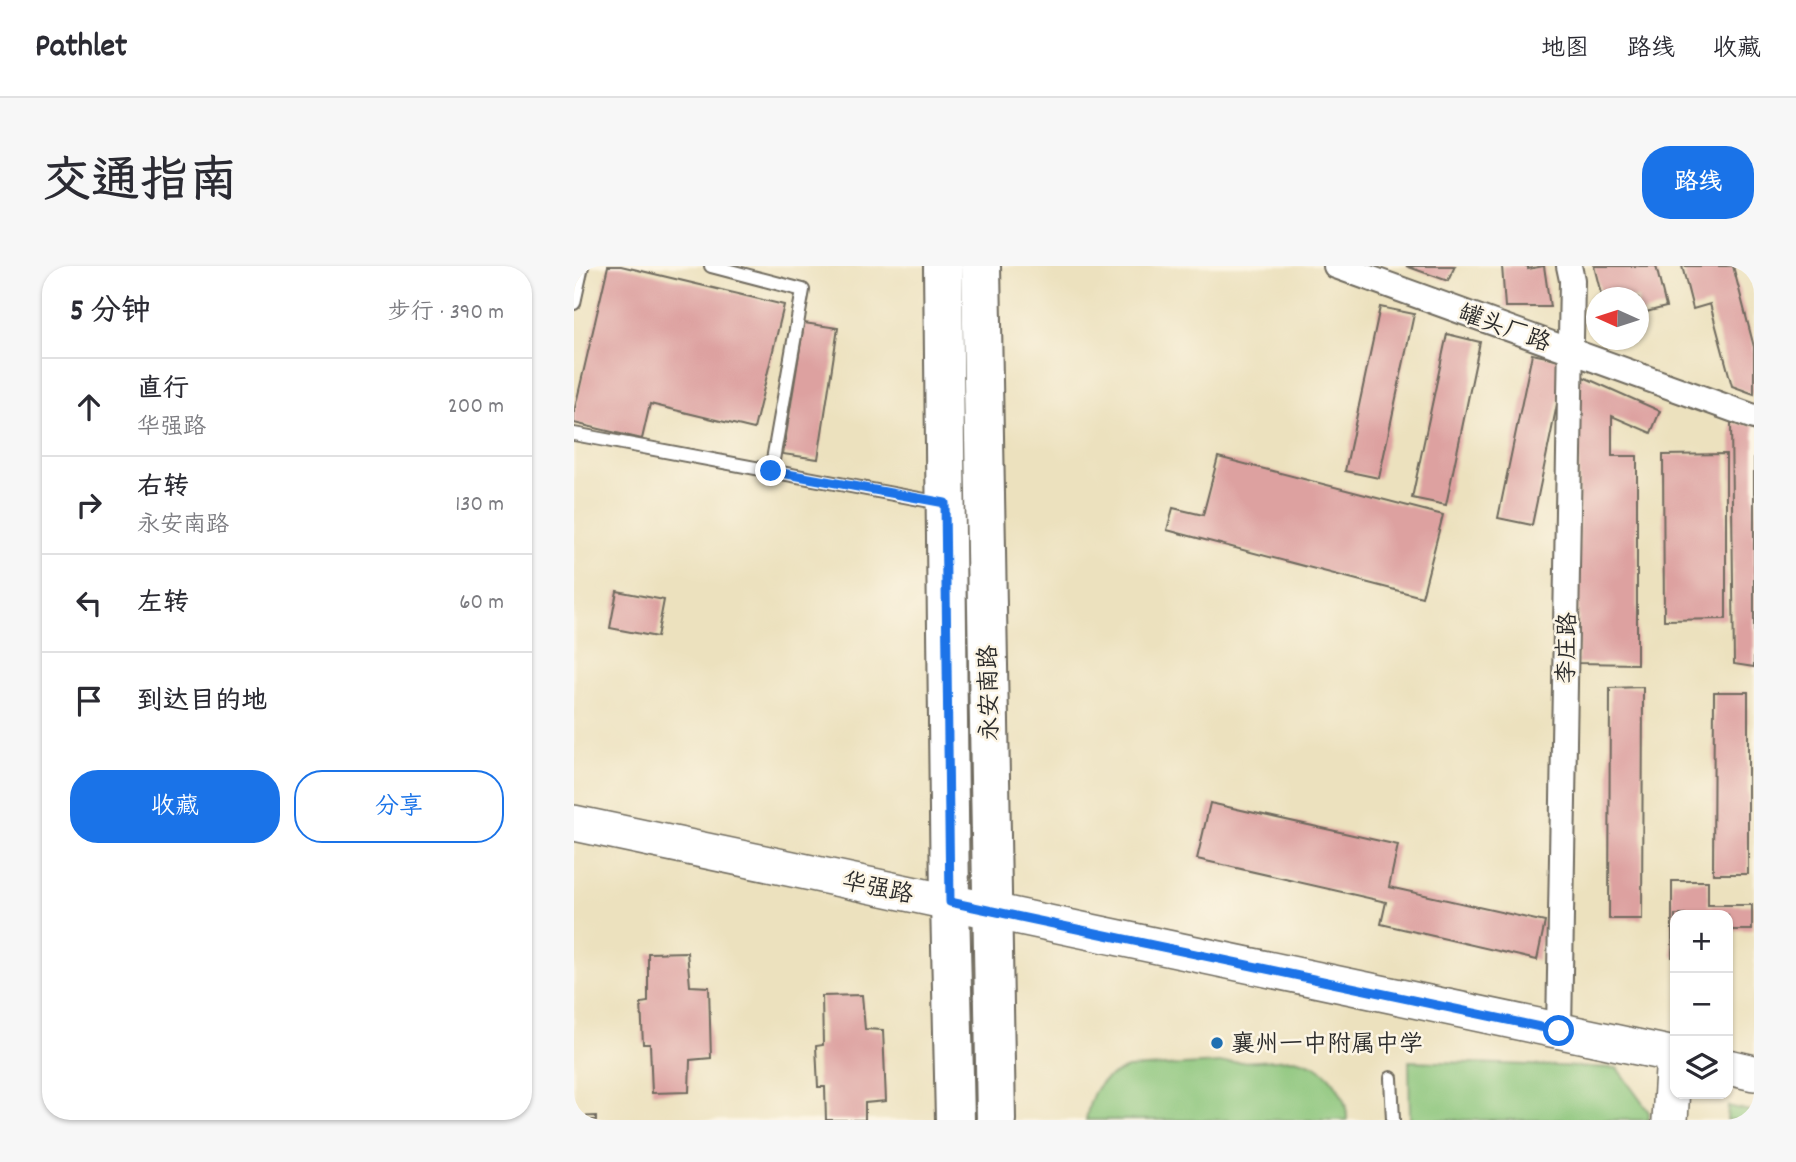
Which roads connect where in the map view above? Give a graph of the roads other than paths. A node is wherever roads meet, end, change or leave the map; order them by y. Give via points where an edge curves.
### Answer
1 (582, 266) edge
2 (711, 266) edge
3 (943, 266) edge
4 (981, 266) edge
5 (1336, 266) edge
6 (1569, 266) edge
7 (574, 303) edge
8 (1571, 351) junction
9 (1754, 416) edge
10 (574, 434) edge
11 (771, 471) junction
12 (945, 503) junction
13 (574, 824) edge
14 (950, 902) junction
15 (991, 911) junction
16 (1559, 1031) junction
17 (1670, 1054) edge
18 (1733, 1068) edge
19 (1754, 1073) edge
20 (1391, 1078) dead end
21 (1672, 1099) edge
22 (1695, 1099) edge
23 (955, 1120) edge
24 (996, 1120) edge
25 (1393, 1120) edge
26 (1671, 1120) edge
27 (1693, 1120) edge

1 - 7 lane
2 - 11 lane via 803,290
3 - 12 main road, 永安南路
4 - 15 main road, 永安南路
5 - 8 street, 罐头厂路
6 - 8 street, 李庄路
8 - 9 street, 罐头厂路
8 - 16 street, 李庄路
10 - 11 lane
11 - 12 lane
12 - 14 main road, 永安南路
13 - 14 street, 华强路
14 - 15 street, 华强路
14 - 23 main road, 永安南路
15 - 16 street, 华强路
15 - 24 main road, 永安南路
16 - 17 street, 华强路
18 - 19 street
20 - 25 lane
21 - 26 street
22 - 27 street

